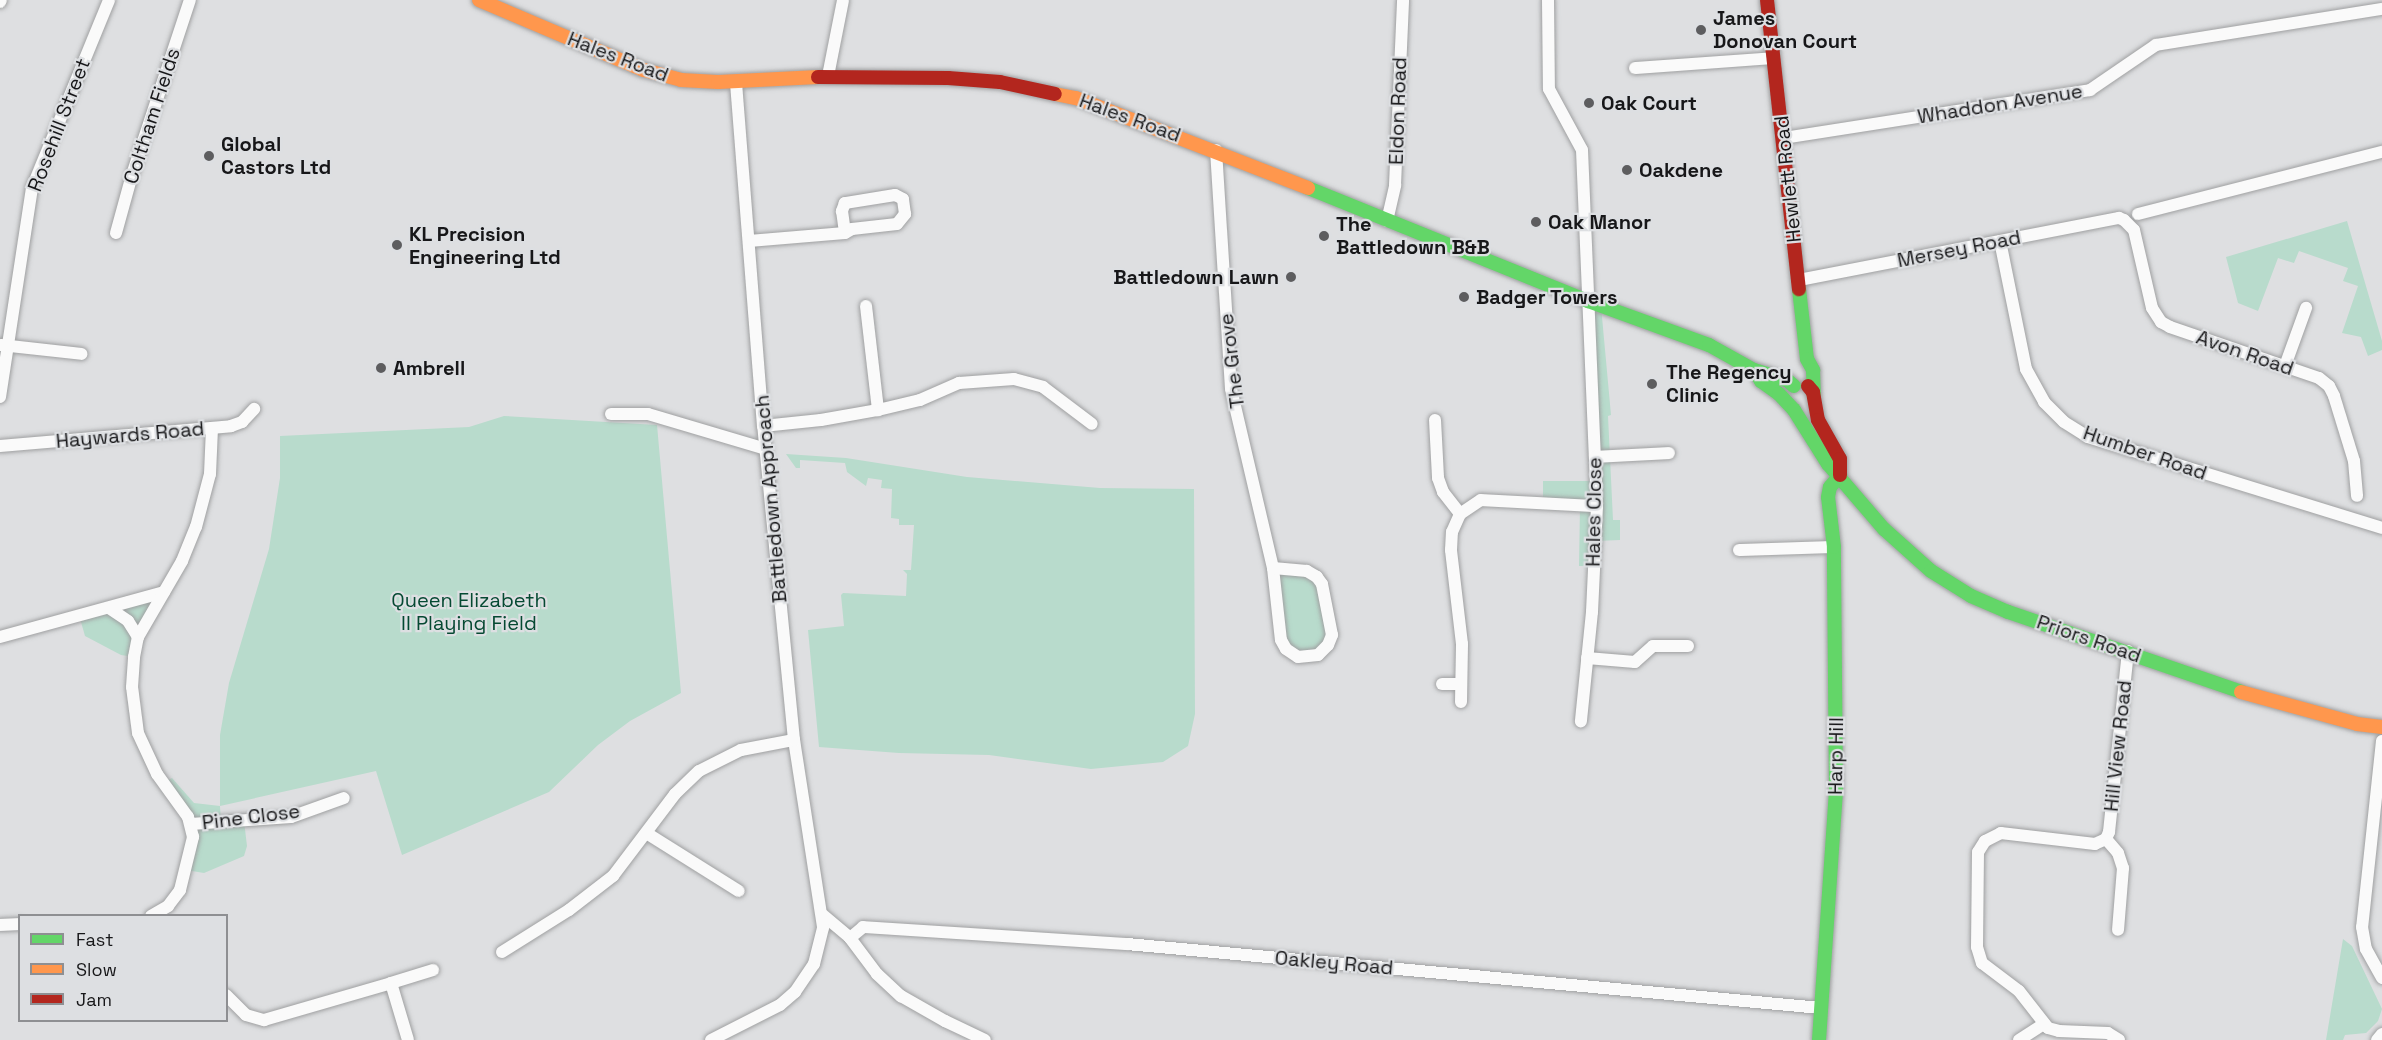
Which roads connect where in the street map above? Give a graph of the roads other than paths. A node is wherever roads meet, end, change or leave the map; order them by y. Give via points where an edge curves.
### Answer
1 (109, 0) edge
2 (190, 0) edge
3 (479, 0) edge
4 (843, 0) edge
5 (1402, 0) edge
6 (1548, 0) edge
7 (1767, 0) edge
8 (508, 6) edge
9 (2382, 9) edge
10 (1774, 58) junction
11 (1635, 68) dead end
12 (828, 76) junction
13 (736, 81) junction
14 (1784, 138) junction
15 (1216, 150) junction
16 (2382, 152) edge
17 (2138, 213) dead end
18 (2119, 218) joint
19 (1387, 221) junction
20 (116, 233) dead end
21 (845, 233) junction
22 (749, 241) junction
23 (2000, 241) junction
24 (1799, 280) junction
25 (1588, 301) junction
26 (866, 306) dead end
27 (2306, 308) dead end
28 (4, 345) edge
29 (82, 354) dead end
30 (1807, 359) junction
31 (2285, 366) junction
32 (1754, 370) junction
33 (1795, 385) junction
34 (0, 397) edge
35 (1814, 399) junction
36 (1791, 406) junction
37 (254, 409) dead end
38 (878, 410) junction
39 (610, 414) dead end
40 (1435, 420) dead end
41 (1092, 424) dead end
42 (764, 426) junction
43 (212, 428) junction
44 (0, 446) edge
45 (766, 449) junction
46 (1670, 453) dead end
47 (1595, 457) junction
48 (1840, 475) junction
49 (2357, 496) dead end
50 (1597, 506) junction
51 (1460, 514) junction
52 (2382, 528) edge
53 (1833, 547) junction
54 (1739, 550) dead end
55 (1273, 568) junction
56 (164, 592) junction
57 (109, 608) junction
58 (0, 637) edge
59 (138, 637) junction
60 (1688, 646) dead end
61 (2128, 651) junction
62 (1587, 658) junction
63 (1442, 684) dead end
64 (1461, 684) junction
65 (1461, 702) dead end
66 (1581, 721) dead end
67 (2382, 727) edge
68 (794, 740) junction
69 (2382, 741) edge
70 (344, 798) dead end
71 (191, 824) junction
72 (648, 834) junction
73 (2106, 839) junction
74 (739, 891) dead end
75 (153, 914) edge
76 (823, 915) junction
77 (18, 924) edge
78 (0, 925) edge
79 (2118, 930) dead end
80 (850, 938) junction
81 (502, 952) dead end
82 (433, 970) dead end
83 (2382, 978) edge
84 (391, 983) junction
85 (228, 997) edge
86 (1821, 1008) junction
87 (2044, 1024) junction
88 (2382, 1034) edge
89 (408, 1040) edge
90 (711, 1040) edge
91 (985, 1040) edge
92 (1819, 1040) edge
93 (2019, 1040) edge
94 (2119, 1040) edge
95 (2377, 1040) edge

1 - 28 street, Rosehill Street via 32,188
2 - 20 street, Coltham Fields
3 - 8 main road, Hales Road
4 - 12 street
5 - 19 street, Eldon Road via 1395,185
6 - 25 street, Hales Close via 1549,89 1582,150
7 - 10 main road, Hewlett Road
8 - 13 main road, Hales Road via 644,70 690,81
9 - 14 street, Whaddon Avenue via 2156,45 2090,90
10 - 11 street
10 - 14 main road, Hewlett Road
12 - 13 main road, Hales Road
12 - 15 main road, Hales Road via 948,78 1031,88 1099,105
13 - 22 street, Battledown Approach
14 - 24 main road, Hewlett Road
15 - 19 main road, Hales Road
15 - 55 street, The Grove via 1231,389
16 - 17 street
18 - 23 street, Mersey Road
18 - 31 street, Avon Road via 2129,222 2134,230 2152,308 2161,321
19 - 25 main road, Hales Road
21 - 21 street via 897,224 905,214 903,199 895,195 845,203
21 - 22 street
22 - 42 street, Battledown Approach
23 - 24 street, Mersey Road
23 - 52 street, Humber Road via 2026,369 2044,402 2064,422 2088,437
24 - 30 main road, Hewlett Road
25 - 32 main road, Hales Road via 1709,345
25 - 47 street, Hales Close
26 - 38 street
27 - 31 street
28 - 29 street
28 - 34 street, Rosehill Street
30 - 33 main road, Hewlett Road
30 - 35 main road, Hewlett Road via 1813,370
31 - 49 street, Avon Road via 2319,378 2332,391 2354,461
32 - 33 main road, Hales Road
32 - 36 main road, Hales Road via 1761,381
33 - 35 main road via 1808,386
33 - 36 main road via 1788,391
35 - 36 main road via 1806,411
35 - 48 main road, Priors Road via 1818,420 1840,459
36 - 48 main road, Priors Road via 1828,464
37 - 43 street, Haywards Road via 237,424
38 - 41 street via 920,400 959,383 1014,379 1043,387
38 - 42 street
39 - 45 street via 648,414
40 - 51 street via 1438,478 1443,492
42 - 45 street, Battledown Approach
43 - 44 street, Haywards Road
43 - 56 street via 210,474 199,518 182,561
45 - 68 street, Battledown Approach
46 - 47 street
47 - 50 street, Hales Close
48 - 53 main road, Harp Hill via 1830,487 1828,497
48 - 61 main road, Priors Road via 1898,544 1950,584 2008,612
50 - 51 street via 1481,500
50 - 62 street, Hales Close
51 - 64 street via 1452,532 1451,550 1462,644
53 - 54 street
53 - 86 main road, Harp Hill via 1836,792
55 - 55 street, The Grove via 1283,645 1298,657 1318,655 1332,635 1322,584 1307,571
56 - 57 street
56 - 59 street
57 - 58 street
57 - 59 street via 128,621
59 - 71 street via 132,687 138,733 157,774
60 - 62 street via 1653,646 1635,662
61 - 67 main road, Priors Road via 2247,694 2357,724
61 - 73 street, Hill View Road
62 - 66 street, Hales Close
63 - 64 street
64 - 65 street
68 - 72 street via 741,750 699,771 675,795
68 - 76 street, Battledown Approach
69 - 83 street via 2362,927 2366,949
70 - 71 street, Pine Close via 291,817
71 - 75 street via 192,848 180,890 168,906
72 - 74 street
72 - 81 street via 600,888
73 - 79 street via 2118,853 2123,868
73 - 87 street via 2095,844 2001,833 1985,841 1978,852 1980,959 2019,991
76 - 80 street
76 - 90 street, Battledown Approach via 819,952 795,992 780,1005
77 - 78 street
80 - 86 street, Oakley Road via 863,927 1127,944
80 - 91 street via 877,974 901,996
82 - 84 street
84 - 85 street via 264,1020 246,1014
84 - 89 street
86 - 92 main road, Harp Hill
87 - 93 street
87 - 94 street via 2059,1031 2108,1033
88 - 95 street

